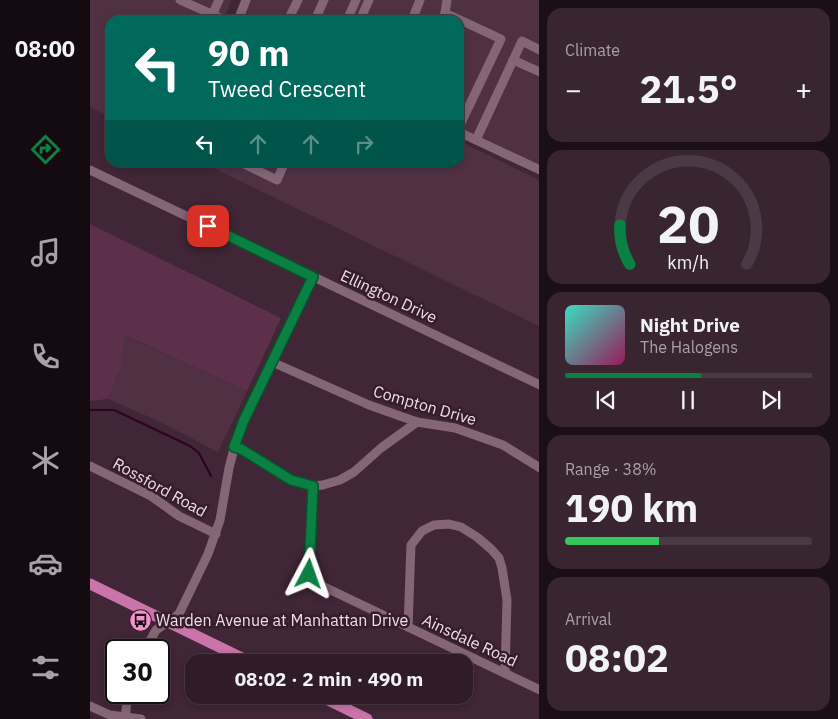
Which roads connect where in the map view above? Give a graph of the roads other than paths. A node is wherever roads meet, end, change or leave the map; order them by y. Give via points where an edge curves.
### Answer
1 (180, 0) edge
2 (219, 0) edge
3 (246, 0) edge
4 (298, 0) edge
5 (324, 0) edge
6 (356, 0) edge
7 (369, 0) edge
8 (420, 0) edge
9 (447, 0) edge
10 (207, 15) edge
11 (212, 15) edge
12 (240, 15) edge
13 (287, 15) edge
14 (317, 15) edge
15 (349, 15) edge
16 (362, 15) edge
17 (414, 15) edge
18 (443, 15) edge
19 (464, 25) edge
20 (539, 50) edge
21 (513, 60) junction
22 (539, 72) edge
23 (464, 117) edge
24 (464, 134) edge
25 (476, 140) junction
26 (250, 167) edge
27 (282, 167) edge
28 (90, 170) edge
29 (539, 170) edge
30 (313, 277) junction
31 (272, 362) junction
32 (539, 385) edge
33 (416, 422) junction
34 (234, 447) junction
35 (90, 466) edge
36 (539, 468) edge
37 (313, 486) junction
38 (216, 534) junction
39 (90, 584) edge
40 (168, 623) junction
41 (408, 627) junction
42 (151, 639) edge
43 (233, 654) edge
44 (505, 673) junction
45 (539, 690) edge
46 (127, 704) edge
47 (336, 704) edge
48 (90, 706) edge
49 (125, 718) edge
50 (141, 719) edge
51 (367, 719) edge

1 - 10 street
2 - 11 street
3 - 12 street
4 - 13 street
5 - 14 street
6 - 15 street
7 - 16 street
8 - 17 street
9 - 18 street
19 - 23 street via 501,40
20 - 21 street via 522,41
21 - 22 street
21 - 25 street
24 - 25 street
25 - 29 street
26 - 27 street via 276,180
28 - 30 street, Ellington Drive
30 - 31 street
30 - 32 street, Ellington Drive
31 - 33 street, Compton Drive via 348,397
31 - 34 street
33 - 36 street, Compton Drive via 455,428 504,445
33 - 37 street via 347,477
34 - 37 street via 291,480
34 - 38 street
35 - 38 street, Rossford Road
37 - 41 street, Ainsdale Road via 311,579
38 - 40 street via 179,614
39 - 40 main road
40 - 42 street via 156,630
40 - 43 main road
41 - 44 street, Ainsdale Road
41 - 44 street via 411,545 422,531 434,526 461,526 491,549 502,568 507,600
44 - 45 street, Ainsdale Road
46 - 49 street
47 - 51 main road
48 - 49 street
49 - 50 street

